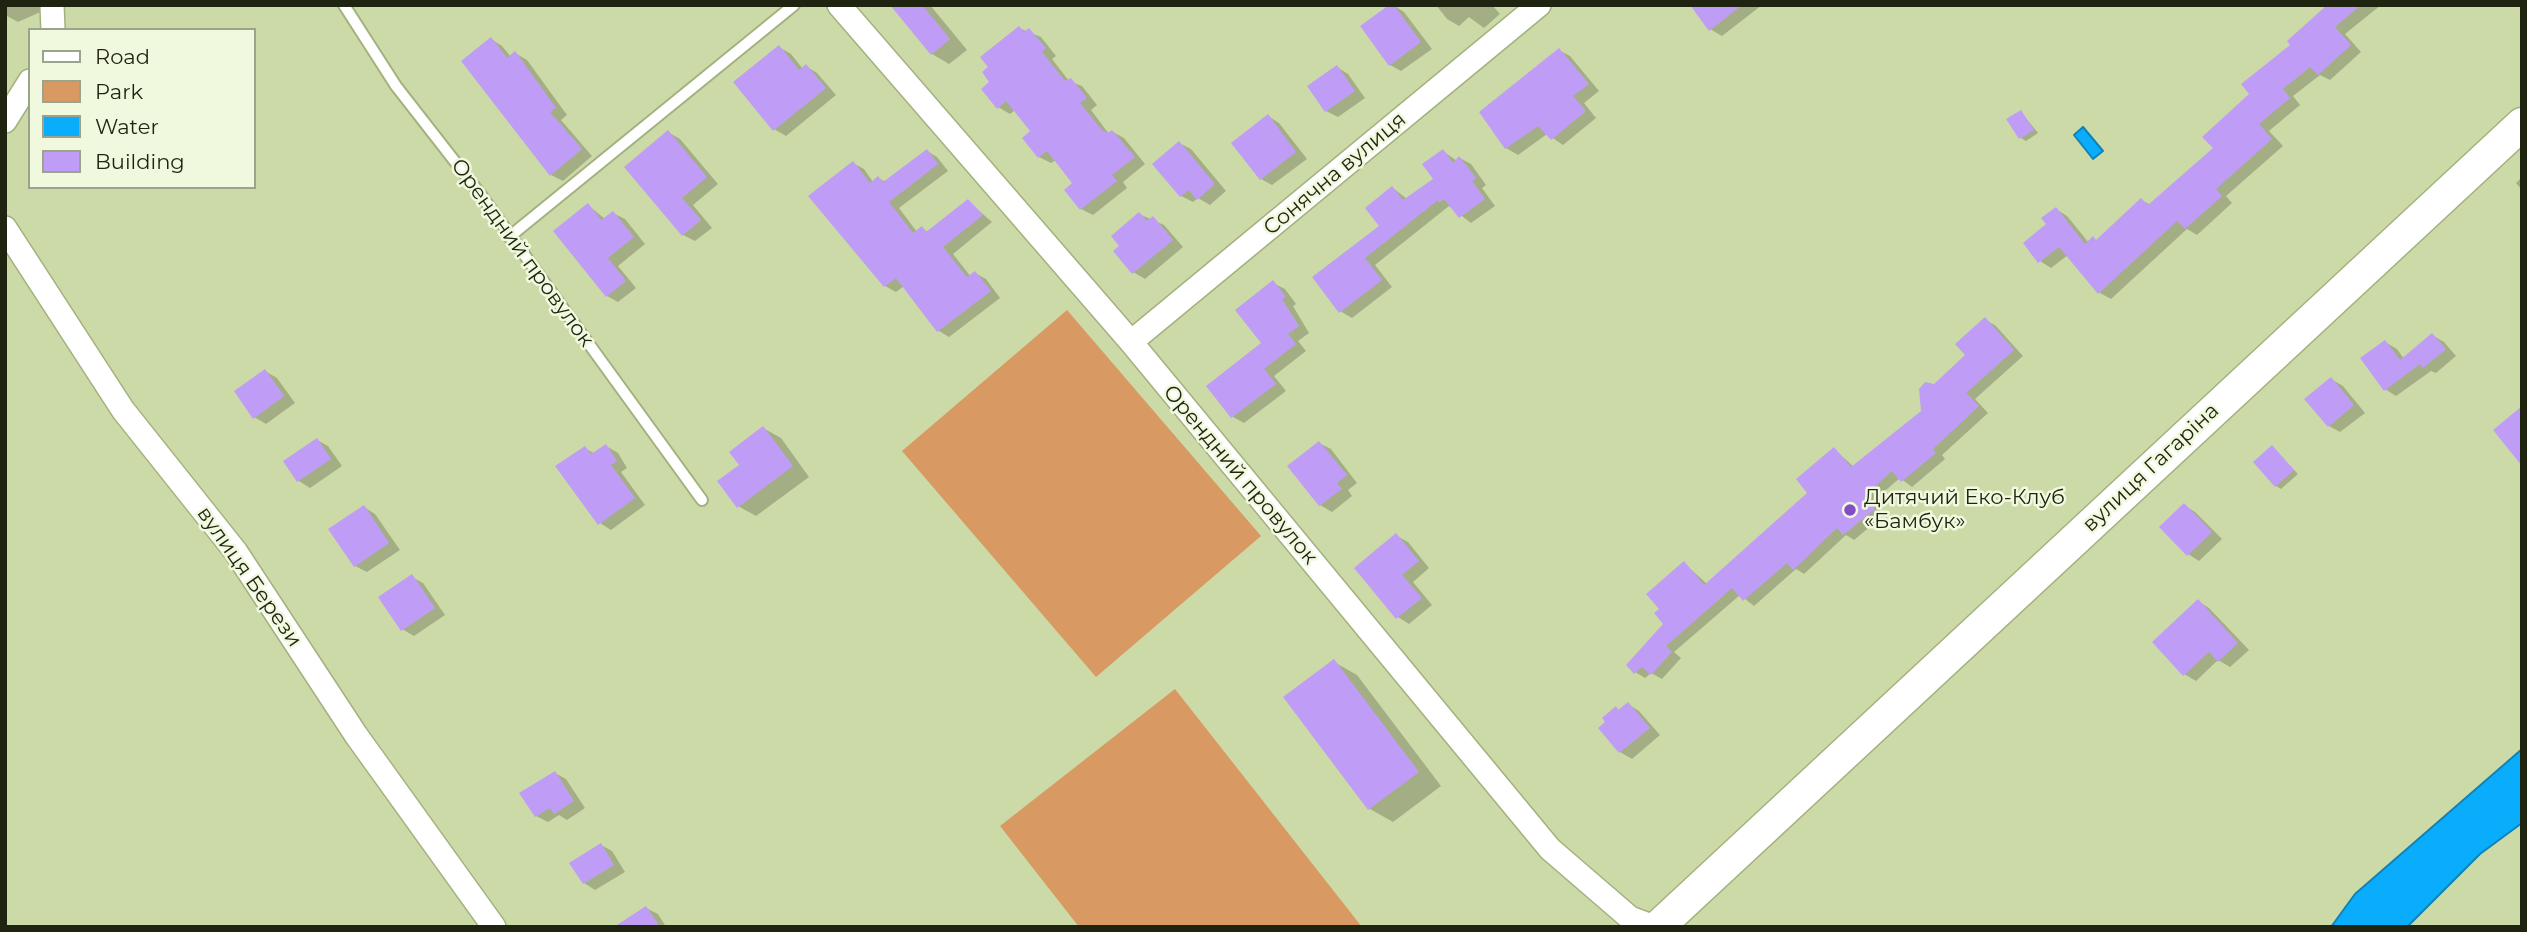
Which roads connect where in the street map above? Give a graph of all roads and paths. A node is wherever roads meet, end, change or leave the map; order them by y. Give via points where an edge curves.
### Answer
1 (52, 5) edge
2 (344, 5) edge
3 (794, 5) edge
4 (839, 5) edge
5 (1539, 5) edge
6 (53, 28) edge
7 (28, 84) edge
8 (5, 121) edge
9 (2522, 124) edge
10 (5, 228) edge
11 (509, 237) junction
12 (1130, 342) junction
13 (702, 500) dead end
14 (494, 927) edge
15 (1656, 927) edge

1 - 6 street
2 - 11 lane, Орендний провулок via 396,86
3 - 11 lane
4 - 12 street, Орендний провулок
5 - 12 street, Сонячна вулиця
7 - 8 street
9 - 15 street, вулиця Гагаріна
10 - 14 street, вулиця Берези via 123,410 236,552 356,735
11 - 13 lane, Орендний провулок
12 - 15 street, Орендний провулок via 1550,849 1630,918

